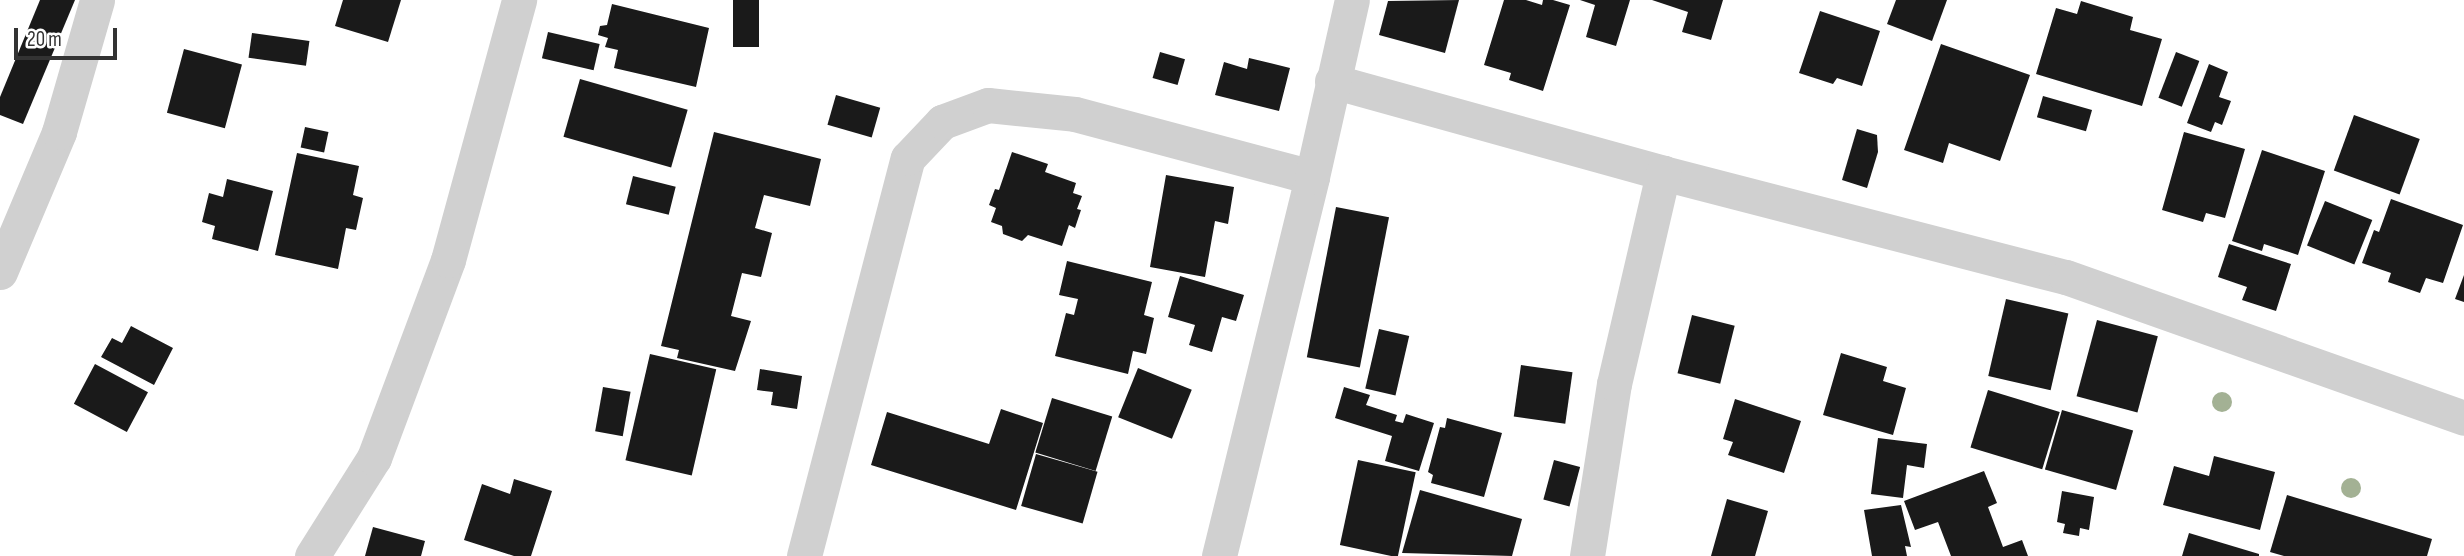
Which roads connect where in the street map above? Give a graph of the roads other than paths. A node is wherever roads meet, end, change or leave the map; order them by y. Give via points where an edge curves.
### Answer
1 (97, 0) edge
2 (519, 0) edge
3 (1352, 0) edge
4 (1332, 81) junction
5 (1663, 173) junction
6 (1312, 177) junction
7 (0, 272) edge
8 (2464, 418) edge
9 (312, 556) edge
10 (804, 556) edge
11 (1219, 556) edge
12 (1587, 556) edge

1 - 7 street via 59,132
2 - 9 street via 443,273 374,458
3 - 4 street
4 - 5 street
4 - 6 street
5 - 8 street via 2066,277
5 - 12 street via 1614,384
6 - 10 street via 1075,114 988,105 942,122 908,158
6 - 11 street

